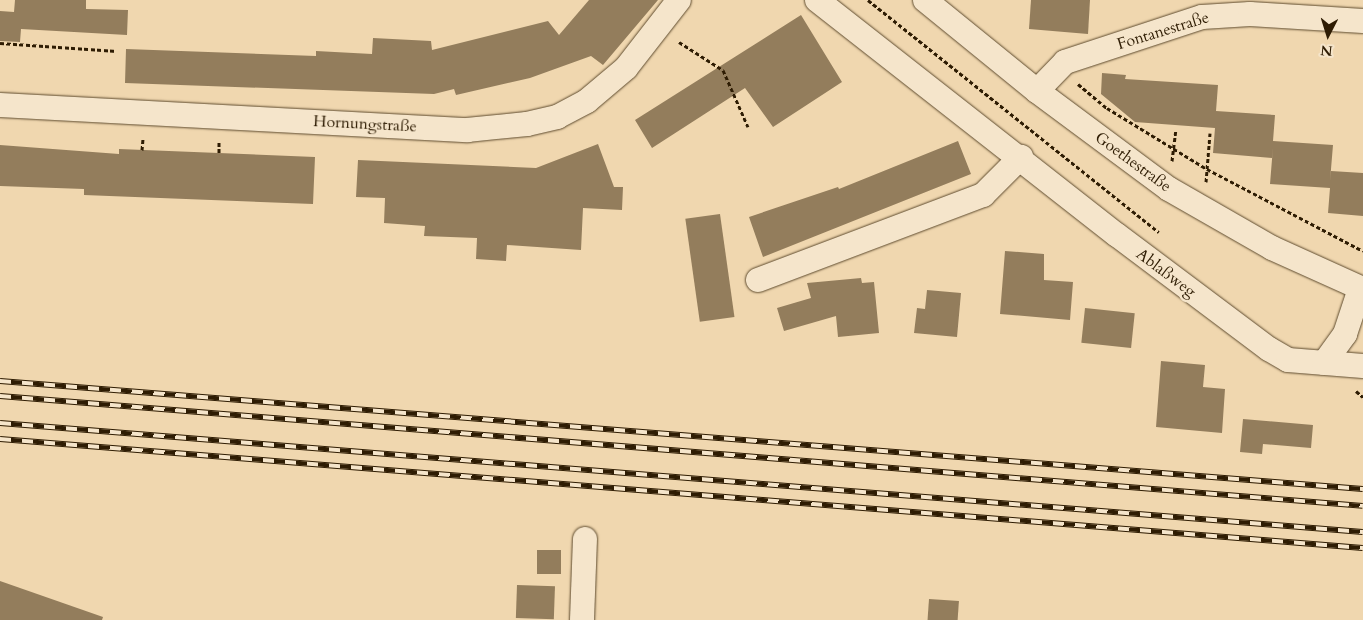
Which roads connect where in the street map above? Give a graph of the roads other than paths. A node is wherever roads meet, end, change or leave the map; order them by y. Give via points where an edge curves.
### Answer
1 (679, 0) edge
2 (817, 0) edge
3 (925, 0) edge
4 (1363, 21) edge
5 (1037, 91) junction
6 (0, 105) edge
7 (1021, 157) junction
8 (758, 280) dead end
9 (1362, 289) edge
10 (1324, 364) junction
11 (1363, 366) edge
12 (585, 539) dead end
13 (582, 620) edge

1 - 6 street, Hornungstraße via 626,68 587,101 557,117 527,124 467,130
2 - 7 street, Ablaßweg
3 - 5 street, Goethestraße
4 - 5 street, Fontanestraße via 1250,14 1202,17 1065,62
5 - 9 street, Goethestraße via 1122,156 1203,209 1272,248
7 - 8 street via 983,195
7 - 10 street, Ablaßweg via 1112,232 1269,349 1288,360
9 - 10 street via 1345,334
10 - 11 street, Ablaßweg
12 - 13 street

